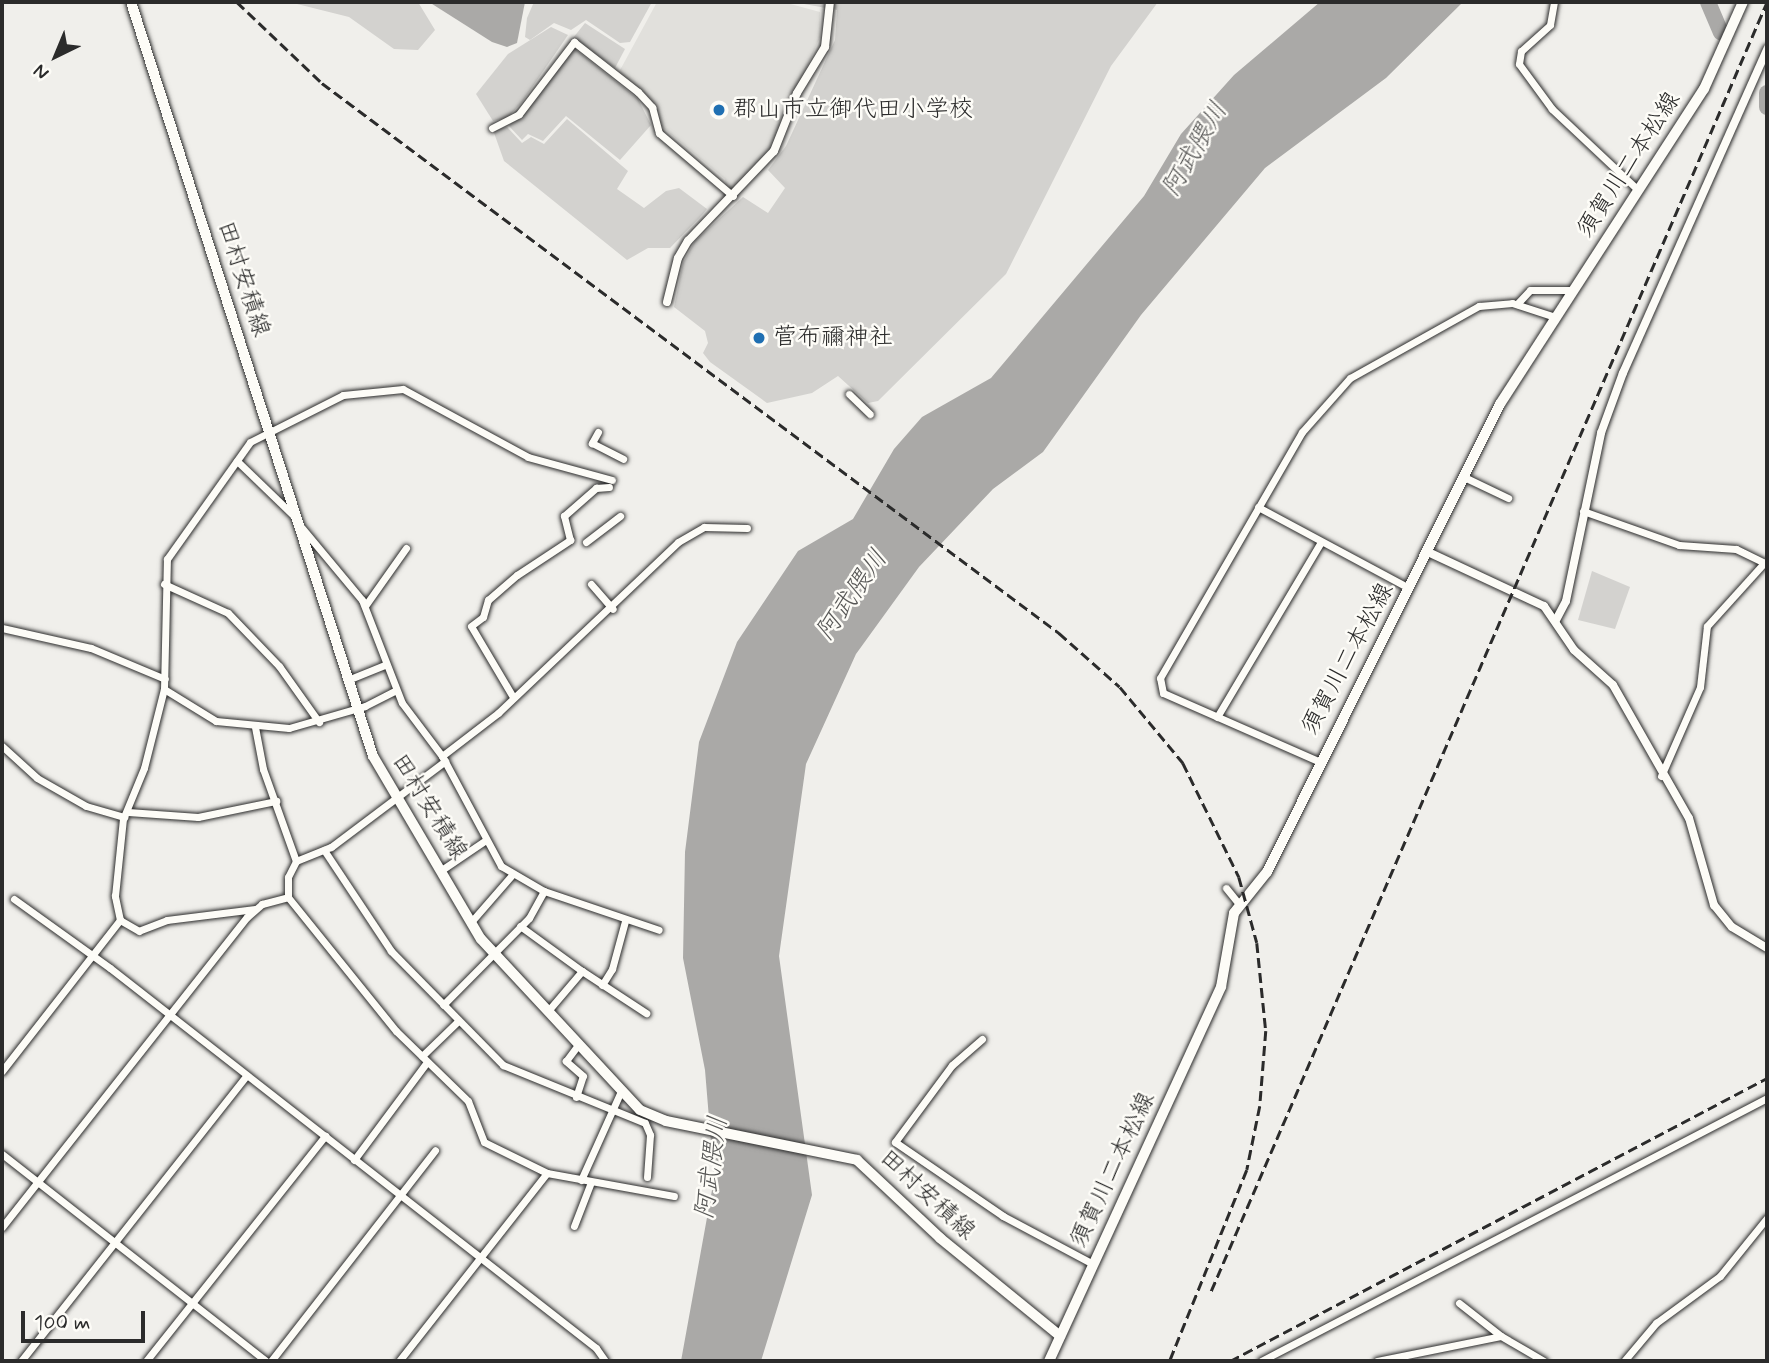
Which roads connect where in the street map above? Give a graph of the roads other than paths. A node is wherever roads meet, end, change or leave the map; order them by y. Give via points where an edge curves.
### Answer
1 (131, 2) edge
2 (830, 2) edge
3 (1554, 2) edge
4 (1743, 2) edge
5 (1767, 49) edge
6 (492, 128) dead end
7 (1638, 190) junction
8 (733, 196) junction
9 (1572, 290) junction
10 (667, 302) dead end
11 (1517, 304) junction
12 (1555, 317) junction
13 (849, 394) dead end
14 (870, 414) dead end
15 (271, 429) junction
16 (598, 432) dead end
17 (622, 458) dead end
18 (237, 461) junction
19 (1464, 477) junction
20 (1508, 498) dead end
21 (1258, 507) junction
22 (1583, 511) junction
23 (620, 516) dead end
24 (301, 525) junction
25 (747, 528) dead end
26 (586, 542) dead end
27 (1321, 542) junction
28 (407, 548) dead end
29 (1428, 552) junction
30 (1766, 564) edge
31 (164, 584) junction
32 (591, 584) dead end
33 (1409, 588) junction
34 (365, 606) junction
35 (613, 609) junction
36 (1556, 620) junction
37 (2, 628) edge
38 (386, 665) junction
39 (165, 679) junction
40 (350, 679) junction
41 (164, 689) junction
42 (396, 690) junction
43 (513, 697) junction
44 (359, 707) junction
45 (1217, 717) junction
46 (319, 722) junction
47 (256, 727) junction
48 (2, 746) edge
49 (443, 759) junction
50 (1318, 761) junction
51 (1661, 776) junction
52 (399, 798) junction
53 (276, 801) junction
54 (126, 814) junction
55 (486, 840) junction
56 (324, 850) junction
57 (296, 862) junction
58 (443, 869) junction
59 (511, 876) junction
60 (1226, 888) dead end
61 (544, 891) junction
62 (288, 897) junction
63 (14, 899) dead end
64 (1240, 905) junction
65 (255, 909) junction
66 (120, 920) junction
67 (625, 921) junction
68 (471, 922) junction
69 (520, 926) junction
70 (659, 930) dead end
71 (1767, 948) edge
72 (492, 954) junction
73 (93, 955) junction
74 (582, 971) junction
75 (601, 985) junction
76 (443, 1005) junction
77 (548, 1011) junction
78 (646, 1013) dead end
79 (170, 1015) junction
80 (458, 1021) junction
81 (982, 1039) dead end
82 (579, 1044) junction
83 (425, 1059) junction
84 (2, 1071) edge
85 (246, 1076) junction
86 (621, 1091) junction
87 (576, 1097) junction
88 (1767, 1098) edge
89 (612, 1109) junction
90 (325, 1136) junction
91 (435, 1150) dead end
92 (2, 1154) edge
93 (354, 1160) junction
94 (547, 1173) junction
95 (647, 1177) dead end
96 (581, 1180) junction
97 (38, 1182) junction
98 (592, 1182) junction
99 (674, 1196) dead end
100 (401, 1197) junction
101 (1767, 1218) edge
102 (574, 1226) dead end
103 (2, 1227) edge
104 (116, 1243) junction
105 (479, 1260) junction
106 (1093, 1264) junction
107 (192, 1303) junction
108 (1459, 1303) dead end
109 (1060, 1335) junction
110 (1501, 1336) junction
111 (21, 1361) edge
112 (146, 1361) edge
113 (266, 1361) edge
114 (271, 1361) edge
115 (399, 1361) edge
116 (605, 1361) edge
117 (1049, 1361) edge
118 (1261, 1361) edge
119 (1377, 1361) edge
120 (1544, 1361) edge
121 (1624, 1361) edge

1 - 15 main road, 田村安積線
2 - 8 street via 825,47 797,93 774,151
3 - 7 street via 1550,25 1521,51 1519,66 1552,109
4 - 7 main road, 須賀川二本松線 via 1704,89
5 - 22 street via 1627,362 1601,433
6 - 8 street via 520,114 566,47 576,43 638,92 652,107 659,133
7 - 9 main road, 須賀川二本松線
8 - 10 street via 688,241 678,258
9 - 11 street via 1531,290
9 - 12 main road, 須賀川二本松線
11 - 12 street
11 - 21 street via 1468,310 1359,370 1302,432
12 - 19 main road, 須賀川二本松線 via 1500,404
13 - 14 street
15 - 18 street via 250,442
15 - 24 main road, 田村安積線
15 - 43 street via 356,390 403,388 528,457 611,483 596,488 564,516 570,540 488,600 484,617 471,626
16 - 17 street via 592,443
18 - 24 street
18 - 31 street via 174,544
19 - 20 street
19 - 29 main road, 須賀川二本松線
21 - 27 street
21 - 45 street via 1159,681 1163,693
22 - 30 street via 1679,545 1736,549
22 - 36 street via 1566,601
23 - 26 street
24 - 34 street via 341,569
24 - 40 main road, 田村安積線
25 - 35 street via 704,527 684,538
27 - 33 street
27 - 45 street
28 - 34 street
29 - 33 main road, 須賀川二本松線
29 - 36 street via 1544,606
30 - 51 street via 1707,626 1700,687
31 - 39 street
31 - 46 street via 228,613 279,666
32 - 35 street
33 - 50 main road, 須賀川二本松線
34 - 38 street
35 - 43 street
36 - 51 street via 1574,650 1620,694
37 - 39 street via 92,648
38 - 40 street
38 - 42 street
39 - 41 street
40 - 44 main road, 田村安積線
41 - 47 street via 203,716
41 - 54 street
42 - 44 street
42 - 49 street
43 - 49 street
44 - 46 street
44 - 52 main road, 田村安積線 via 373,756
45 - 50 street
46 - 47 street
47 - 53 street
48 - 54 street via 37,778 86,806
49 - 52 street
49 - 55 street
50 - 64 main road, 須賀川二本松線 via 1267,872
51 - 71 street via 1689,818 1714,905 1732,927
52 - 56 street
52 - 58 main road, 田村安積線
53 - 54 street via 198,817
53 - 57 street
54 - 66 street via 115,890
55 - 58 street
55 - 59 street
56 - 57 street
56 - 76 street via 386,943
57 - 62 street via 288,877
58 - 68 main road, 田村安積線
59 - 61 street
59 - 68 street
60 - 64 street
61 - 67 street
61 - 69 street
62 - 65 street
62 - 83 street
63 - 73 street
64 - 106 main road, 須賀川二本松線 via 1228,933 1221,987
65 - 66 street via 167,920 143,931
65 - 79 street
66 - 73 street
67 - 70 street
67 - 75 street via 613,966
68 - 72 main road, 田村安積線
69 - 72 street
69 - 74 street
72 - 76 street
72 - 77 main road, 田村安積線
73 - 79 street
73 - 84 street
74 - 75 street
74 - 77 street
75 - 78 street
76 - 80 street
77 - 82 main road, 田村安積線
79 - 85 street
79 - 97 street
80 - 83 street
80 - 87 street via 503,1065
81 - 106 street via 952,1065 895,1142 1003,1216
82 - 86 main road, 田村安積線
82 - 87 street via 566,1061 583,1076
83 - 93 street
83 - 94 street via 468,1101 478,1135 488,1147
85 - 90 street
85 - 104 street
86 - 89 street
86 - 109 main road, 田村安積線 via 646,1113 814,1148 865,1166 940,1238
87 - 89 street
88 - 118 street
89 - 95 street via 641,1120 648,1129
89 - 96 street
90 - 93 street
90 - 107 street
91 - 100 street
92 - 97 street
93 - 100 street
94 - 96 street
94 - 105 street
96 - 98 street
97 - 103 street
97 - 104 street
98 - 99 street
98 - 102 street
100 - 105 street
100 - 114 street
101 - 121 street via 1720,1276 1656,1323
104 - 107 street
104 - 111 street
105 - 115 street
105 - 116 street via 596,1348
106 - 109 main road, 須賀川二本松線
107 - 112 street
107 - 113 street
108 - 110 street
109 - 117 main road, 須賀川二本松線
110 - 119 street
110 - 120 street

